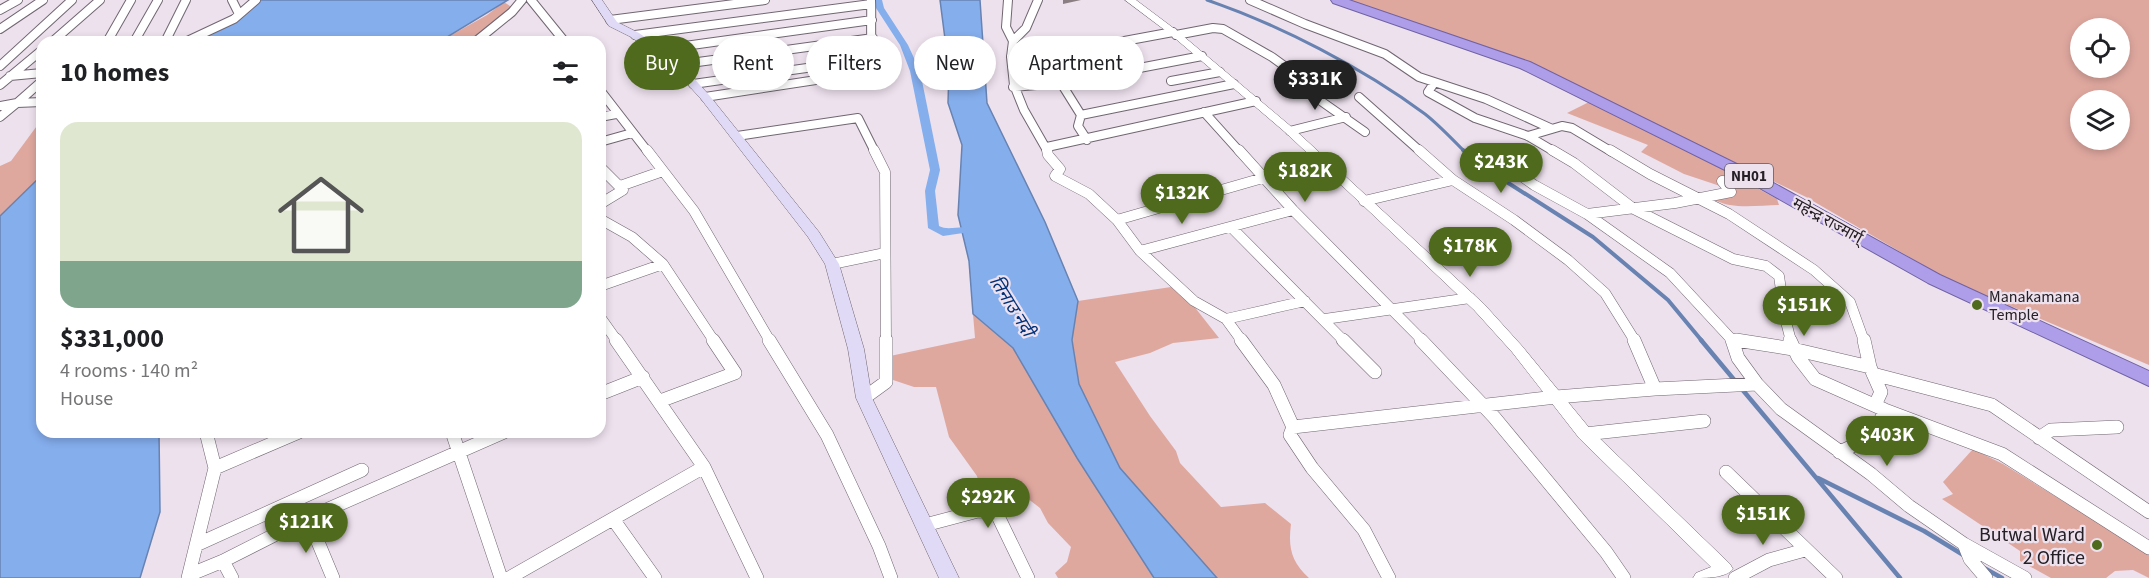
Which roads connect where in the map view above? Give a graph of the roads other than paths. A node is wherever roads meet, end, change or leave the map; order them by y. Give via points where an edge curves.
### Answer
1 (18, 0) edge
2 (43, 0) edge
3 (72, 0) edge
4 (100, 0) edge
5 (131, 0) edge
6 (158, 0) edge
7 (186, 0) edge
8 (232, 0) edge
9 (256, 0) edge
10 (522, 0) edge
11 (531, 0) edge
12 (597, 0) edge
13 (765, 0) edge
14 (1008, 0) edge
15 (1038, 0) edge
16 (1130, 0) edge
17 (1250, 0) edge
18 (1337, 0) edge
19 (871, 2) edge
20 (0, 10) edge
21 (239, 14) junction
22 (610, 20) junction
23 (872, 20) junction
24 (0, 29) edge
25 (1175, 34) junction
26 (635, 35) joint
27 (59, 36) edge
28 (110, 36) edge
29 (137, 36) edge
30 (168, 36) edge
31 (199, 36) edge
32 (480, 36) edge
33 (560, 36) edge
34 (873, 36) edge
35 (1008, 36) edge
36 (1020, 36) edge
37 (1144, 39) edge
38 (700, 44) edge
39 (806, 47) edge
40 (36, 55) edge
41 (1202, 56) junction
42 (700, 62) edge
43 (0, 66) edge
44 (1144, 67) edge
45 (806, 68) edge
46 (1220, 72) junction
47 (36, 74) edge
48 (10, 76) junction
49 (1171, 81) dead end
50 (806, 82) edge
51 (700, 83) edge
52 (1434, 83) junction
53 (1234, 84) junction
54 (0, 85) edge
55 (36, 86) edge
56 (698, 90) edge
57 (1014, 90) edge
58 (1065, 90) edge
59 (1359, 97) dead end
60 (705, 98) junction
61 (606, 99) edge
62 (1256, 101) junction
63 (36, 102) edge
64 (17, 103) junction
65 (0, 106) edge
66 (1205, 112) junction
67 (616, 114) junction
68 (1081, 115) junction
69 (606, 116) edge
70 (0, 117) edge
71 (1346, 117) junction
72 (1551, 128) junction
73 (1290, 131) junction
74 (1365, 132) dead end
75 (632, 133) junction
76 (737, 136) junction
77 (1528, 136) junction
78 (606, 140) edge
79 (1088, 140) junction
80 (1047, 147) junction
81 (1322, 161) junction
82 (1506, 165) dead end
83 (663, 171) junction
84 (606, 173) edge
85 (1264, 178) junction
86 (1754, 178) junction
87 (1453, 180) junction
88 (623, 190) junction
89 (1701, 199) junction
90 (606, 200) edge
91 (1364, 201) junction
92 (1634, 209) junction
93 (1293, 210) junction
94 (1587, 214) junction
95 (1117, 220) junction
96 (606, 222) edge
97 (1231, 227) junction
98 (1140, 251) junction
99 (885, 253) junction
100 (663, 264) junction
101 (832, 264) junction
102 (606, 284) edge
103 (1470, 298) junction
104 (1305, 301) junction
105 (1390, 309) junction
106 (1226, 319) junction
107 (1325, 319) junction
108 (606, 325) edge
109 (1732, 339) junction
110 (1794, 349) junction
111 (1872, 370) junction
112 (1375, 372) dead end
113 (643, 377) junction
114 (2149, 379) edge
115 (1750, 384) junction
116 (1655, 390) junction
117 (606, 392) edge
118 (1556, 397) junction
119 (864, 398) junction
120 (660, 401) junction
121 (1484, 407) junction
122 (1880, 407) junction
123 (1704, 421) dead end
124 (1293, 427) junction
125 (2116, 427) dead end
126 (1585, 434) junction
127 (207, 438) edge
128 (285, 438) edge
129 (454, 438) edge
130 (489, 438) edge
131 (2039, 438) junction
132 (458, 450) junction
133 (1839, 452) junction
134 (704, 467) junction
135 (214, 468) junction
136 (362, 470) dead end
137 (1726, 472) dead end
138 (2149, 512) edge
139 (308, 518) junction
140 (613, 519) junction
141 (926, 525) junction
142 (1964, 544) junction
143 (196, 545) junction
144 (2149, 548) edge
145 (1805, 550) junction
146 (223, 561) junction
147 (1732, 575) edge
148 (188, 576) edge
149 (232, 578) edge
150 (333, 578) edge
151 (501, 578) edge
152 (509, 578) edge
153 (655, 578) edge
154 (757, 578) edge
155 (891, 578) edge
156 (949, 578) edge
157 (1028, 578) edge
158 (1389, 578) edge
159 (1624, 578) edge
160 (1702, 578) edge
161 (1836, 578) edge
162 (1986, 578) edge
163 (2025, 578) edge

1 - 20 street
2 - 24 street
3 - 43 street
4 - 27 street
5 - 28 street
6 - 29 street via 153,15
7 - 30 street
8 - 21 street
9 - 21 street
10 - 32 street via 516,11
11 - 33 street
12 - 22 main road
13 - 22 street
14 - 35 street
15 - 36 street
16 - 25 street
17 - 52 street via 1385,54
18 - 86 highway, महेन्द्र राज्मार्ग् / NH01 via 1525,65
19 - 23 street
19 - 26 street
21 - 31 street
22 - 26 main road
23 - 34 street
23 - 38 street
25 - 37 street
25 - 41 street
25 - 71 street via 1223,29 1272,57 1300,78 1318,99
39 - 42 street
40 - 48 street
41 - 44 street
41 - 46 street
45 - 51 street
46 - 49 street
46 - 53 street
47 - 48 street
48 - 54 street
50 - 60 street
52 - 72 street via 1486,99
52 - 77 street via 1428,92 1475,118
53 - 62 street
53 - 68 street
55 - 64 street
56 - 60 main road
57 - 80 street
58 - 68 street
59 - 87 street
60 - 76 main road
61 - 67 street
62 - 66 street
62 - 73 street
63 - 64 street
64 - 65 street
64 - 70 street
66 - 79 street
66 - 85 street
67 - 69 street
67 - 75 street
68 - 79 street via 1078,126
71 - 73 street
71 - 74 street
72 - 77 street
72 - 89 street via 1572,128
73 - 81 street
75 - 78 street
75 - 83 street
76 - 99 street via 858,118 885,172
76 - 101 main road
77 - 92 street via 1574,163
79 - 80 street
80 - 95 street via 1059,169 1055,176 1102,201
81 - 85 street
81 - 91 street
82 - 94 street
83 - 88 street via 623,185
83 - 155 street via 710,236 827,435
84 - 88 street
85 - 93 street
85 - 95 street
86 - 89 street via 1722,181 1731,192
86 - 114 highway, महेन्द्र राज्मार्ग् / NH01 via 1934,279
87 - 91 street
87 - 116 street via 1521,225 1605,293 1634,339
88 - 90 street
89 - 92 street
89 - 111 street via 1814,270 1850,303
91 - 103 street
92 - 94 street
92 - 110 street via 1733,259 1774,271 1779,276 1784,324
93 - 97 street
93 - 105 street
94 - 109 street via 1670,273
95 - 98 street
96 - 100 street via 632,237
97 - 98 street
97 - 104 street
98 - 106 street via 1194,300
99 - 101 street
99 - 119 street via 886,382
100 - 102 street
100 - 120 street via 735,373
101 - 119 main road via 856,349
103 - 105 street
103 - 118 street
104 - 106 street
104 - 107 street
105 - 107 street
105 - 121 street
106 - 124 street via 1274,385
107 - 112 street
108 - 113 street
109 - 110 street
109 - 115 street
110 - 111 street
110 - 122 street via 1815,379
111 - 122 street via 1881,392
111 - 131 street via 1939,393 1992,405
113 - 117 street
113 - 120 street
115 - 116 street
115 - 133 street
116 - 118 street
118 - 121 street
118 - 126 street
119 - 141 main road
120 - 134 street
121 - 124 street
121 - 159 street
122 - 133 street via 1879,427 1863,442
122 - 144 street via 2002,454
123 - 126 street
124 - 158 street via 1290,435 1364,530
125 - 131 street via 2051,430
126 - 147 street
127 - 135 street
128 - 135 street
129 - 132 street
130 - 132 street
131 - 138 street
132 - 139 street
132 - 151 street
133 - 142 street
134 - 140 street
134 - 154 street
135 - 143 street
136 - 143 street
137 - 145 street
139 - 146 street
139 - 150 street
140 - 152 street
140 - 153 street
141 - 156 main road
141 - 157 street via 978,511 996,512
142 - 162 street via 1970,559
142 - 163 street
143 - 148 street
145 - 147 street
145 - 161 street
146 - 148 street
146 - 149 street
147 - 160 street

